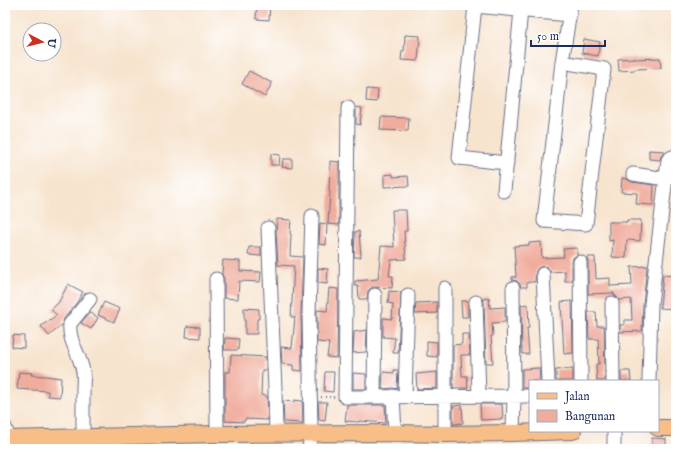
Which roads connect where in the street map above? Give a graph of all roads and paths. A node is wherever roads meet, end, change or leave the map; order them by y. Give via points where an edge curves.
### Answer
1 (521, 10) junction
2 (570, 10) edge
3 (562, 62) junction
4 (348, 108) dead end
5 (676, 156) edge
6 (507, 162) junction
7 (633, 174) dead end
8 (666, 179) junction
9 (504, 192) dead end
10 (312, 216) dead end
11 (268, 228) dead end
12 (580, 262) dead end
13 (543, 274) dead end
14 (216, 279) dead end
15 (445, 288) dead end
16 (513, 288) dead end
17 (375, 295) dead end
18 (408, 295) dead end
19 (90, 299) dead end
20 (476, 302) dead end
21 (612, 303) dead end
22 (548, 380) edge
23 (581, 380) edge
24 (613, 380) edge
25 (650, 380) edge
26 (399, 396) junction
27 (445, 396) junction
28 (479, 396) junction
29 (514, 396) junction
30 (529, 396) edge
31 (310, 397) junction
32 (345, 397) junction
33 (374, 397) junction
34 (659, 428) edge
35 (676, 428) edge
36 (549, 432) edge
37 (614, 432) edge
38 (311, 433) junction
39 (395, 433) junction
40 (513, 433) junction
41 (217, 434) junction
42 (276, 434) junction
43 (445, 434) junction
44 (6, 435) edge
45 (83, 437) junction
46 (309, 449) edge
47 (614, 449) edge

1 - 2 street
1 - 6 street
1 - 6 street via 475,6 459,158
2 - 3 street
3 - 3 street via 544,221 586,224 604,69
4 - 32 street
5 - 8 street via 668,160
6 - 9 street
7 - 8 street
8 - 25 street via 651,304
10 - 31 street
11 - 42 street
12 - 23 street
13 - 22 street
14 - 41 street
15 - 27 street
16 - 29 street
17 - 33 street
18 - 26 street
19 - 45 street via 70,324 69,329 83,372
20 - 28 street
21 - 24 street
26 - 27 street
26 - 33 street
26 - 39 street
27 - 28 street
27 - 43 street
28 - 29 street
29 - 30 street
29 - 40 street
31 - 32 path
31 - 38 street
32 - 33 street
34 - 35 main road
36 - 40 main road
37 - 47 street
38 - 39 main road
38 - 42 main road
38 - 46 street
39 - 43 main road
40 - 43 main road
41 - 42 main road
41 - 45 main road
44 - 45 main road

